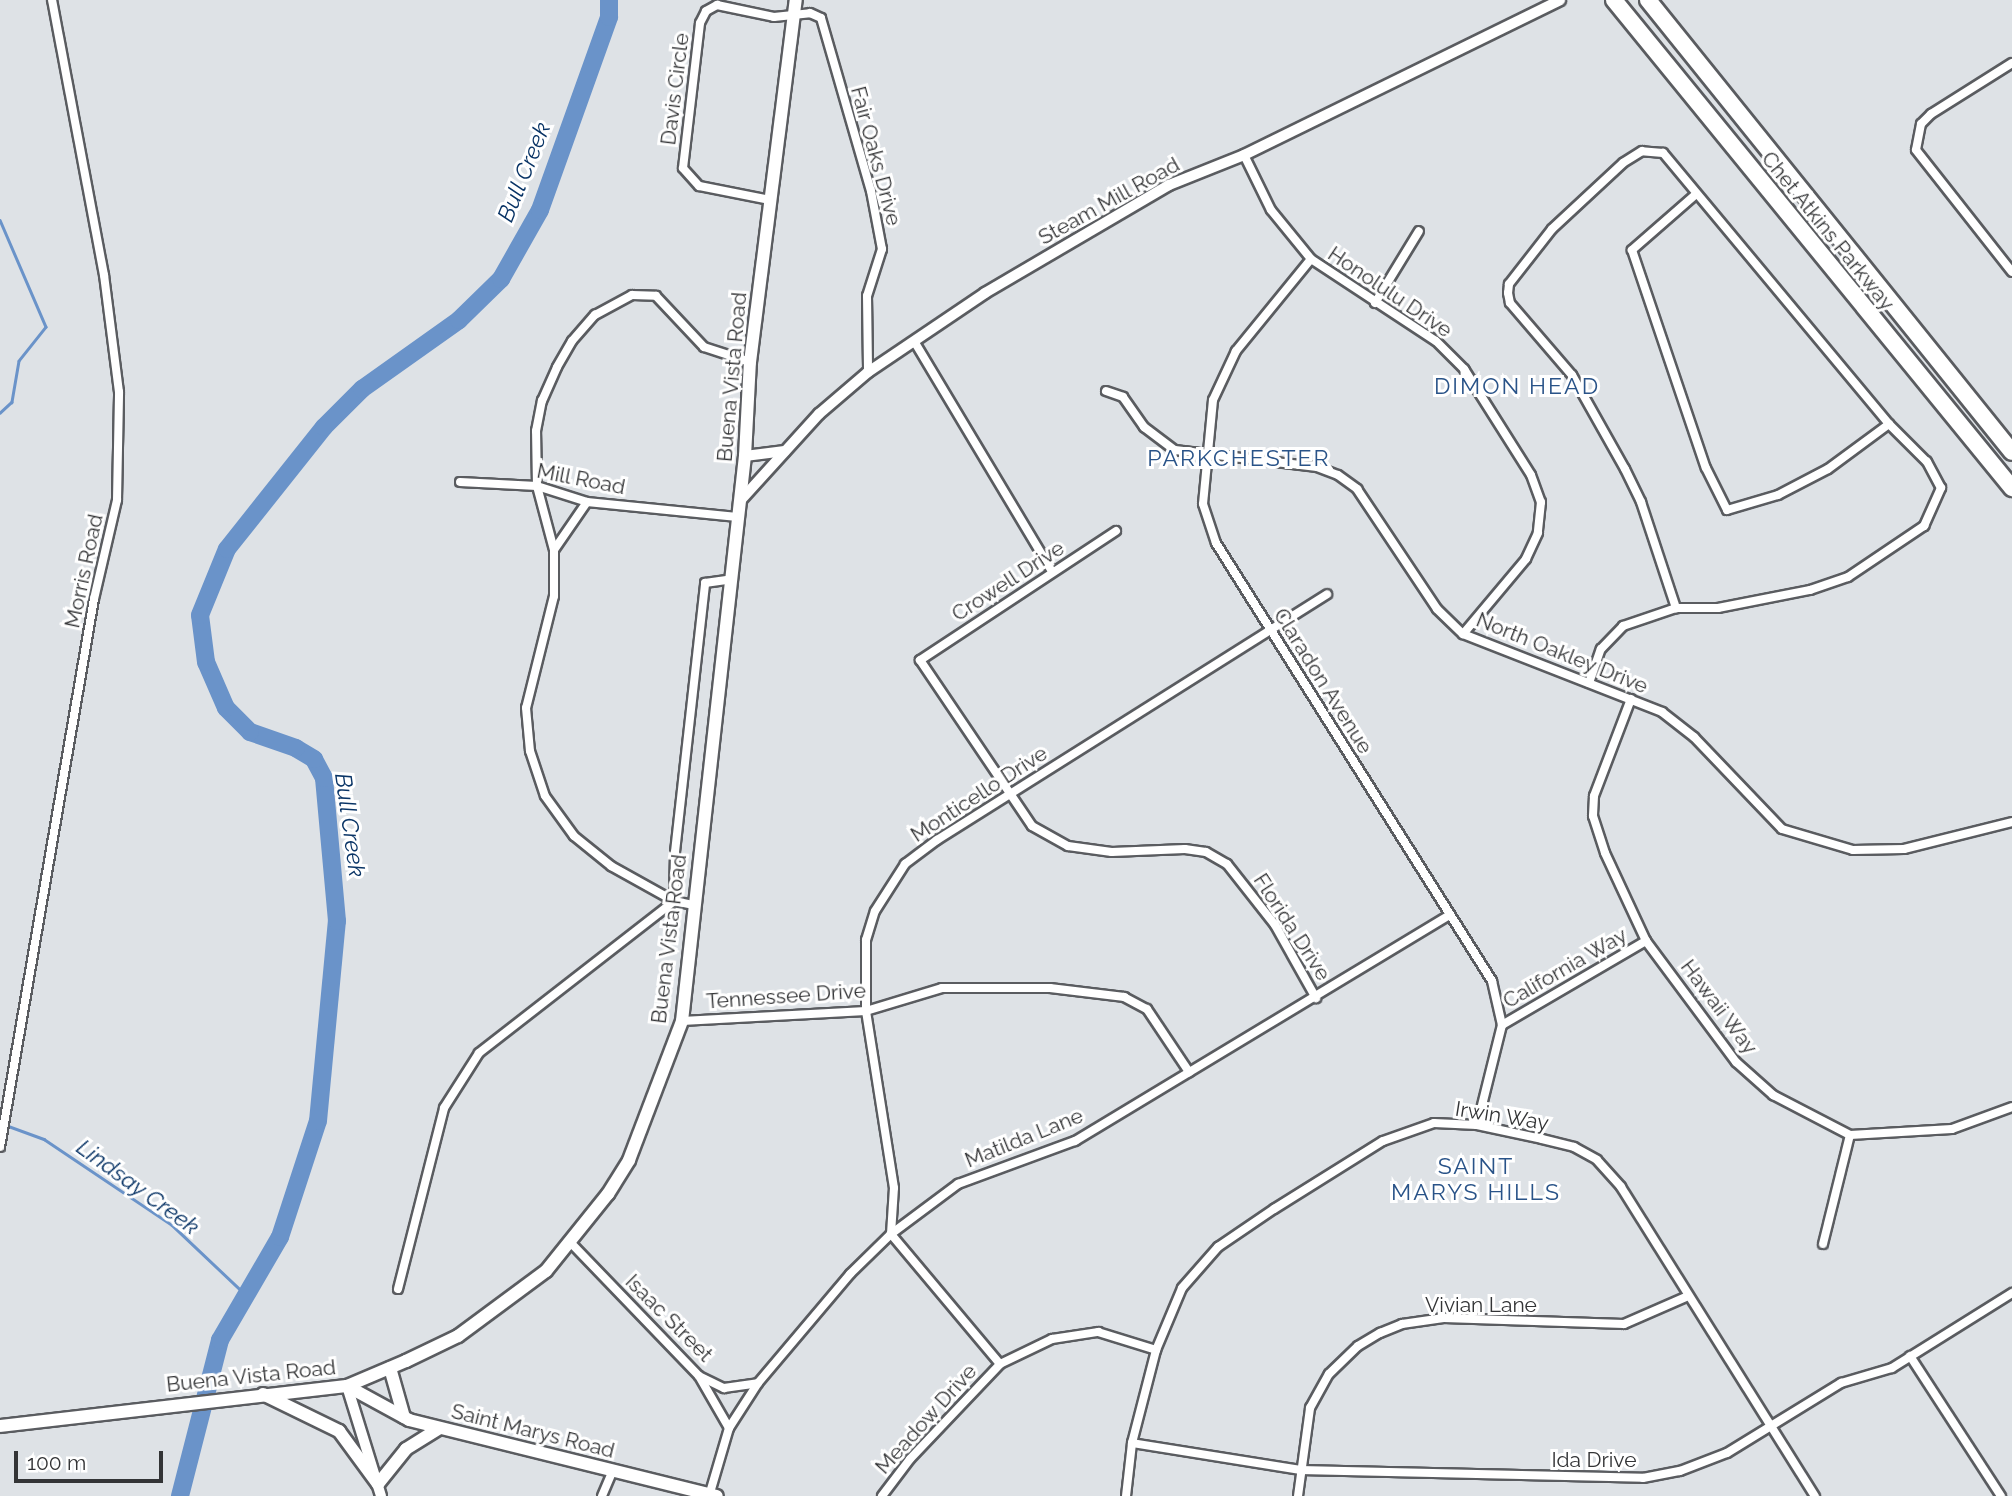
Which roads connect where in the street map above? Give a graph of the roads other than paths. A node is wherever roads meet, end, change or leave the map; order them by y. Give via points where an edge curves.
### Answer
1 (52, 0) edge
2 (796, 0) edge
3 (1614, 0) edge
4 (1648, 0) edge
5 (1557, 2) edge
6 (794, 16) junction
7 (2012, 63) edge
8 (1244, 155) junction
9 (1695, 195) junction
10 (770, 200) junction
11 (1419, 230) dead end
12 (1311, 260) junction
13 (2012, 272) edge
14 (1375, 303) junction
15 (914, 341) junction
16 (750, 362) junction
17 (868, 372) junction
18 (1106, 391) dead end
19 (1889, 424) junction
20 (786, 451) junction
21 (2012, 452) edge
22 (1206, 454) junction
23 (745, 456) junction
24 (460, 482) dead end
25 (537, 486) junction
26 (2012, 488) edge
27 (740, 501) junction
28 (587, 502) junction
29 (737, 517) junction
30 (1115, 531) dead end
31 (554, 550) junction
32 (1052, 572) junction
33 (732, 579) junction
34 (1327, 594) dead end
35 (1676, 608) junction
36 (1269, 630) junction
37 (1462, 634) junction
38 (920, 660) joint
39 (1589, 683) junction
40 (1631, 699) junction
41 (1009, 795) junction
42 (2012, 822) edge
43 (674, 901) junction
44 (693, 905) junction
45 (1450, 915) junction
46 (1646, 940) junction
47 (1316, 998) junction
48 (866, 1011) junction
49 (682, 1021) junction
50 (1502, 1025) junction
51 (1189, 1072) junction
52 (2012, 1107) edge
53 (1477, 1125) junction
54 (1850, 1135) junction
55 (1, 1143) edge
56 (891, 1234) junction
57 (570, 1242) junction
58 (1823, 1244) dead end
59 (398, 1289) dead end
60 (2012, 1293) edge
61 (1688, 1296) junction
62 (1156, 1350) junction
63 (1910, 1356) junction
64 (1000, 1364) junction
65 (390, 1368) junction
66 (699, 1376) junction
67 (758, 1383) junction
68 (347, 1386) junction
69 (263, 1393) junction
70 (404, 1417) junction
71 (0, 1418) edge
72 (28, 1422) junction
73 (0, 1426) edge
74 (1770, 1426) junction
75 (439, 1428) junction
76 (729, 1428) junction
77 (1132, 1443) junction
78 (613, 1470) junction
79 (1300, 1470) junction
80 (380, 1490) edge
81 (712, 1495) edge
82 (602, 1496) edge
83 (882, 1496) edge
84 (1126, 1496) edge
85 (1298, 1496) edge
86 (1815, 1496) edge
87 (2001, 1496) edge

1 - 55 street, Morris Road via 104,275 119,392 117,500 94,599
2 - 6 main road, Buena Vista Road
3 - 26 highway, Chet Atkins Parkway
4 - 21 highway, Chet Atkins Parkway
5 - 8 street, Steam Mill Road
6 - 10 main road, Buena Vista Road
6 - 10 street, Davis Circle via 774,17 717,5 706,11 700,23 683,168 699,186
6 - 17 street, Fair Oaks Drive via 810,13 821,18 871,191 882,249 867,296
7 - 13 street via 1931,114 1916,135 1922,162
8 - 12 street, Honolulu Drive via 1271,210
8 - 15 street, Steam Mill Road via 1169,185
9 - 19 street
9 - 19 street via 1632,250 1706,468 1727,510 1778,495 1828,469
9 - 35 street via 1663,152 1642,151 1552,229 1509,284 1508,293 1510,303 1573,375 1625,469 1642,502
10 - 16 main road, Buena Vista Road
11 - 14 street
12 - 14 street, Honolulu Drive
12 - 22 street, Claradon Avenue via 1236,352 1213,400
14 - 37 street, Honolulu Drive via 1436,341 1464,369 1531,475 1541,502 1538,533 1525,559
15 - 17 street, Steam Mill Road
15 - 32 street
16 - 23 main road, Buena Vista Road
16 - 25 street via 704,346 656,296 632,295 612,302 572,341 542,401 536,432
17 - 20 street, Steam Mill Road via 819,414
18 - 22 street, North Oakley Drive via 1123,397 1144,428 1175,450
19 - 35 street via 1927,462 1941,488 1924,526 1848,577 1810,590 1718,608
20 - 23 street
20 - 27 street, Steam Mill Road
22 - 36 street, Claradon Avenue via 1203,504 1216,543
22 - 37 street, North Oakley Drive via 1317,467 1338,475 1357,489 1437,609
23 - 27 main road, Buena Vista Road
24 - 25 street, Mill Road
25 - 28 street, Mill Road
25 - 31 street
27 - 29 main road, Buena Vista Road
28 - 29 street, Mill Road
28 - 31 street
29 - 33 main road, Buena Vista Road
30 - 32 street, Crowell Drive
31 - 43 street via 554,596 526,708 530,751 545,796 575,836 611,866
32 - 38 street, Crowell Drive
33 - 43 street via 705,583 675,852
33 - 44 main road, Buena Vista Road
34 - 36 street, Monticello Drive
35 - 39 street via 1623,626 1601,649
36 - 41 street, Monticello Drive
36 - 45 street, Claradon Avenue
37 - 39 street, North Oakley Drive
38 - 41 street, Florida Drive
39 - 40 street, North Oakley Drive
40 - 42 street, North Oakley Drive via 1662,712 1695,737 1782,829 1814,841 1853,850 1904,849
40 - 46 street, Hawaii Way via 1594,796 1593,816 1605,853
41 - 47 street, Florida Drive via 1032,826 1068,846 1112,852 1185,849 1206,852 1227,864 1275,925
41 - 48 street, Monticello Drive via 937,839 905,864 887,889 866,940
43 - 44 street
43 - 59 street via 479,1053 444,1108
44 - 49 main road, Buena Vista Road
45 - 47 street, Matilda Lane
45 - 50 street, Claradon Avenue via 1492,981
46 - 50 street, California Way
46 - 54 street, Hawaii Way via 1755,1082
47 - 51 street, Matilda Lane
48 - 49 street, Tennessee Drive
48 - 51 street, Tennessee Drive via 942,988 1050,988 1124,997 1147,1009
48 - 56 street, Monticello Drive via 894,1188
49 - 57 main road, Buena Vista Road via 629,1160
50 - 53 street, Claradon Avenue
51 - 56 street, Matilda Lane via 1075,1141 958,1184
52 - 54 street via 1952,1129
53 - 61 street, Irwin Way via 1574,1147 1597,1160 1621,1186
53 - 62 street, Irwin Way via 1434,1123 1383,1141 1217,1247 1182,1289
54 - 58 street
56 - 64 street
56 - 67 street, Matilda Lane via 850,1274
57 - 65 main road, Buena Vista Road via 546,1271 502,1307 456,1337
57 - 66 street, Isaac Street
60 - 63 street, Ida Drive
61 - 74 street, Irwin Way
61 - 79 street, Vivian Lane via 1624,1324 1444,1318 1402,1324 1380,1333 1358,1346 1329,1374 1310,1408
62 - 64 street, Meadow Drive via 1098,1332 1052,1339
62 - 77 street, Irwin Way
63 - 74 street, Ida Drive via 1892,1368 1841,1383
63 - 87 street
64 - 83 street, Meadow Drive via 910,1459
65 - 68 main road, Buena Vista Road
65 - 70 main road
66 - 67 street, Isaac Street via 724,1388
66 - 76 street
67 - 76 street, Matilda Lane
68 - 69 main road, Buena Vista Road
68 - 70 main road, Saint Marys Road
68 - 80 street
69 - 72 main road, Buena Vista Road
69 - 80 main road via 339,1431
70 - 75 main road, Saint Marys Road
71 - 72 main road
72 - 73 main road, Buena Vista Road
74 - 79 street, Ida Drive via 1727,1453 1680,1471 1643,1478
74 - 86 street, Irwin Way
75 - 78 main road, Saint Marys Road
75 - 80 main road via 406,1449
76 - 81 street, Matilda Lane
77 - 79 street, Ida Drive
77 - 84 street, Irwin Way
78 - 81 main road, Saint Marys Road
78 - 82 street
79 - 85 street, Vivian Lane

